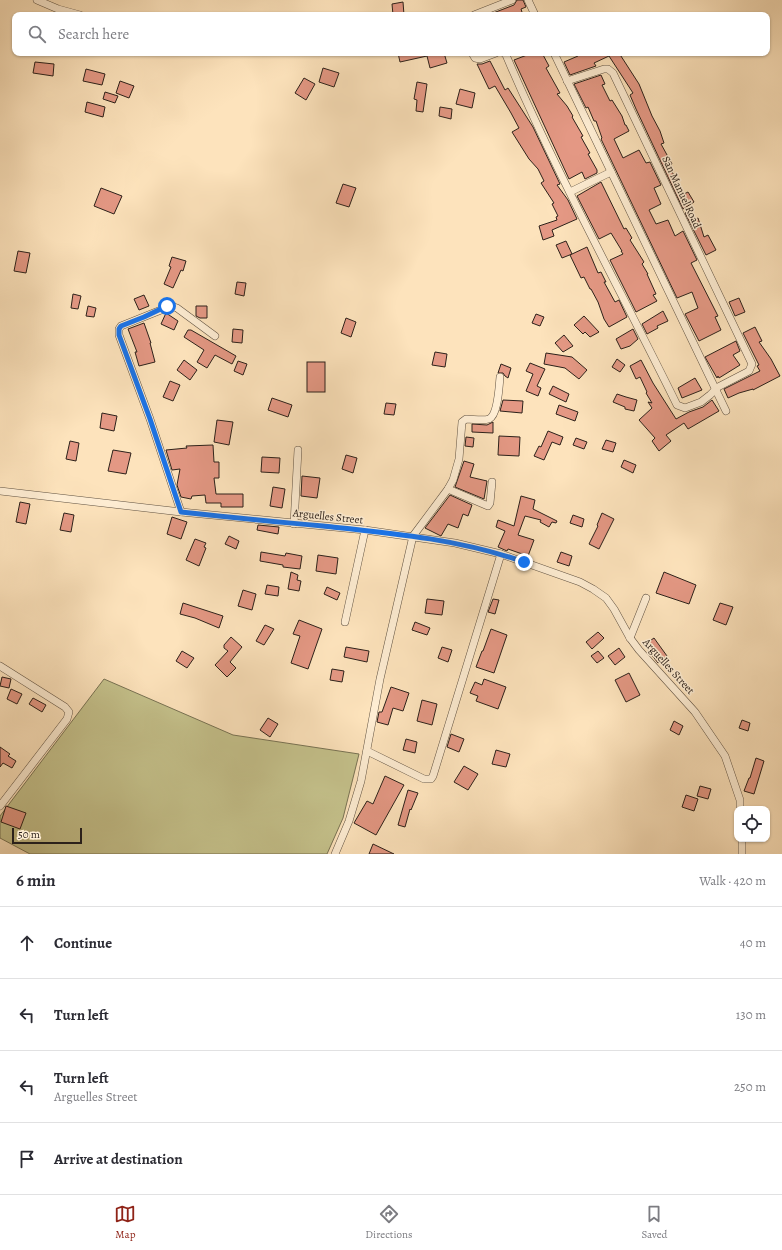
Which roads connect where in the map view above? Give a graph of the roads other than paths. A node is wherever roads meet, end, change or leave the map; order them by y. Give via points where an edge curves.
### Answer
1 (37, 0) edge
2 (512, 0) edge
3 (528, 0) edge
4 (69, 12) edge
5 (482, 12) edge
6 (534, 12) edge
7 (474, 56) edge
8 (486, 56) edge
9 (506, 56) edge
10 (555, 56) edge
11 (567, 81) junction
12 (611, 172) junction
13 (570, 192) junction
14 (215, 336) dead end
15 (500, 377) dead end
16 (715, 390) junction
17 (726, 411) dead end
18 (298, 450) dead end
19 (492, 482) dead end
20 (448, 489) junction
21 (0, 491) edge
22 (181, 512) junction
23 (294, 524) junction
24 (365, 530) junction
25 (413, 536) junction
26 (501, 554) junction
27 (646, 598) dead end
28 (344, 622) dead end
29 (630, 638) junction
30 (0, 666) edge
31 (367, 752) junction
32 (1, 803) edge
33 (740, 806) edge
34 (742, 842) edge
35 (335, 854) edge
36 (742, 854) edge

1 - 4 street
2 - 5 street
3 - 6 street
7 - 8 street
9 - 13 street
10 - 11 street
11 - 12 street
11 - 16 street, San Manuel Road via 604,69 613,73 752,364 750,371
12 - 13 street
12 - 16 street
13 - 16 street via 677,405 685,408 701,402
14 - 22 street via 171,306 119,329
15 - 20 street via 496,408 492,417 484,420 466,419 462,422 457,470
16 - 17 street
18 - 23 street
19 - 20 street via 488,506
20 - 25 street
21 - 22 street, Arguelles Street
22 - 23 street, Arguelles Street
23 - 24 street, Arguelles Street
24 - 25 street, Arguelles Street
24 - 28 street
25 - 26 street, Arguelles Street
25 - 31 street via 380,679
26 - 29 street, Arguelles Street via 580,582 606,598
26 - 31 street via 431,779 424,779
27 - 29 street
29 - 33 street, Arguelles Street via 695,712 725,756
30 - 32 street via 69,712 67,719
31 - 35 street via 356,800
34 - 36 street

